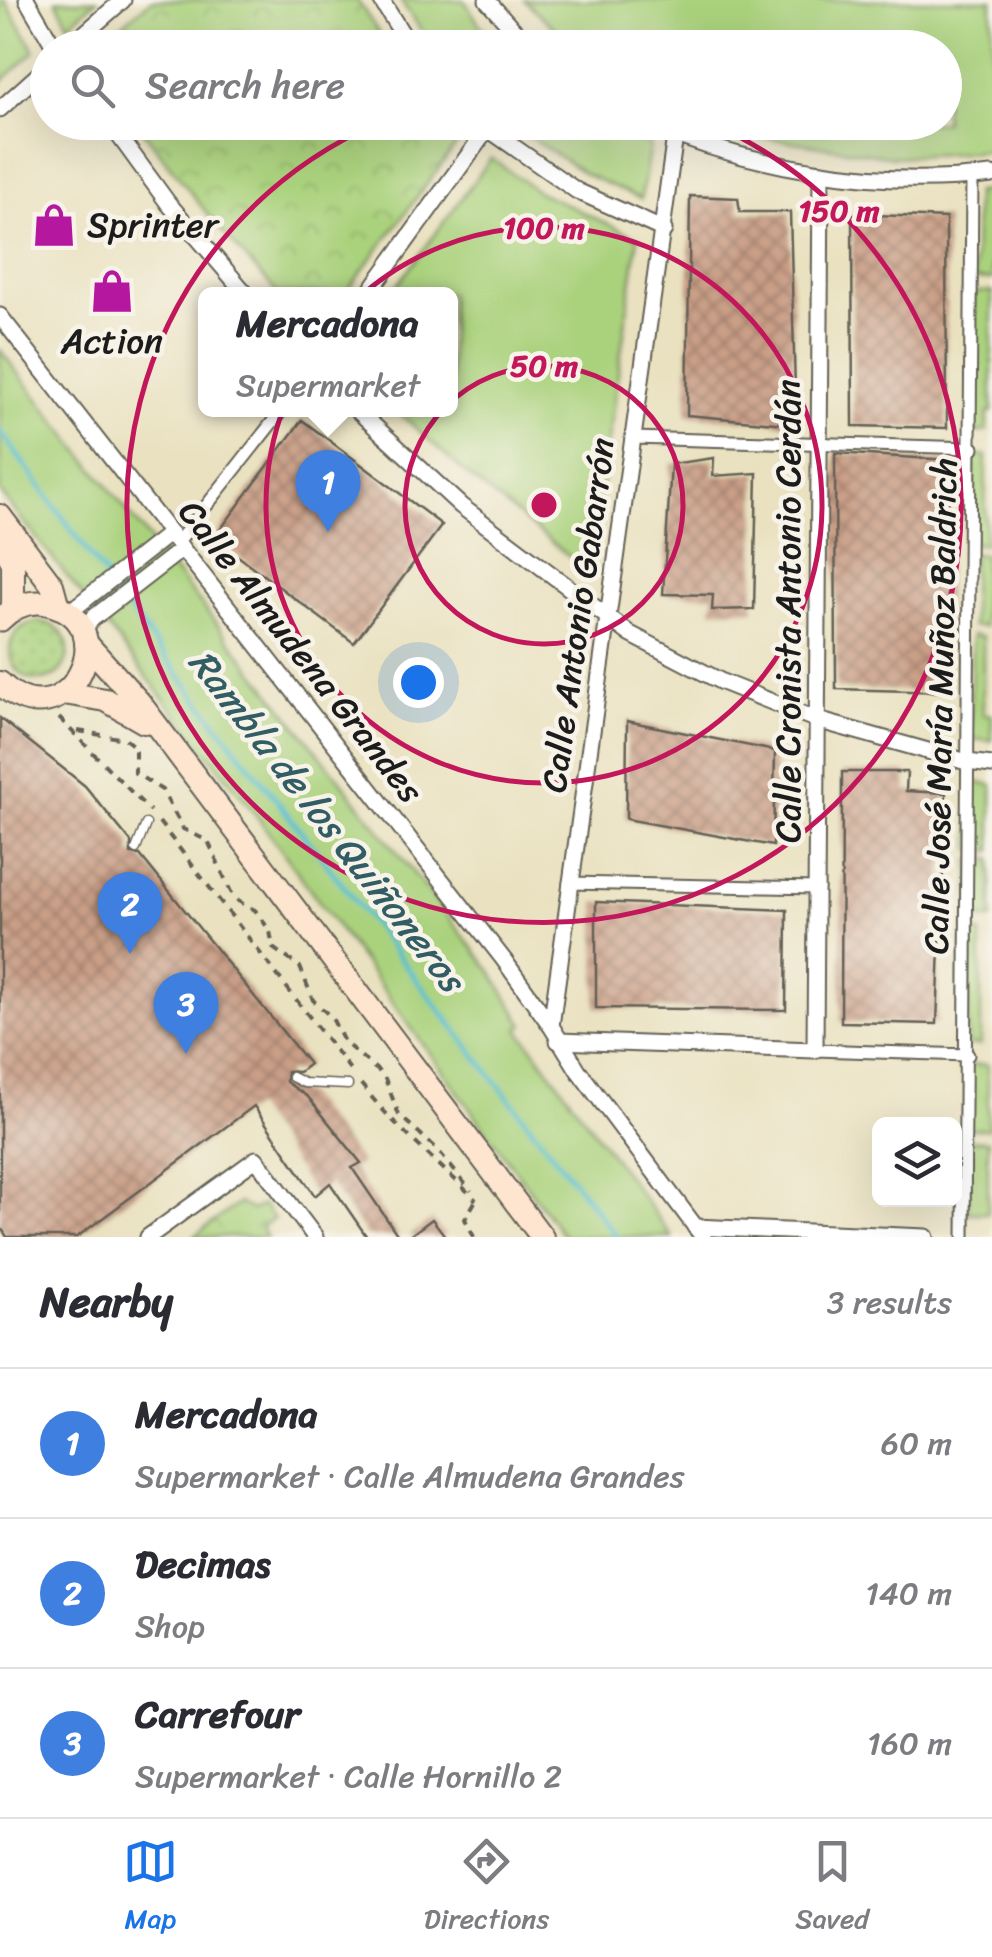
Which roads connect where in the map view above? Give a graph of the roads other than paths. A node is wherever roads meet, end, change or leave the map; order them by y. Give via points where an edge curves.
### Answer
1 (27, 0) edge
2 (123, 0) edge
3 (381, 0) edge
4 (487, 0) edge
5 (44, 30) edge
6 (89, 30) edge
7 (400, 30) edge
8 (514, 30) edge
9 (30, 82) edge
10 (0, 109) edge
11 (122, 140) edge
12 (476, 140) edge
13 (507, 140) edge
14 (675, 140) edge
15 (687, 140) edge
16 (821, 172) junction
17 (992, 174) edge
18 (972, 176) junction
19 (664, 230) junction
20 (240, 287) edge
21 (373, 287) edge
22 (0, 316) edge
23 (276, 417) edge
24 (365, 417) edge
25 (632, 438) junction
26 (818, 445) junction
27 (972, 448) junction
28 (0, 516) edge
29 (177, 541) junction
30 (0, 542) edge
31 (4, 616) edge
32 (608, 620) junction
33 (74, 623) junction
34 (0, 684) edge
35 (59, 703) junction
36 (817, 720) junction
37 (161, 734) junction
38 (967, 762) junction
39 (992, 766) edge
40 (146, 824) dead end
41 (136, 849) dead end
42 (569, 883) junction
43 (818, 888) junction
44 (554, 1034) junction
45 (815, 1050) junction
46 (966, 1055) junction
47 (292, 1078) dead end
48 (348, 1085) dead end
49 (699, 1232) edge
50 (148, 1237) edge
51 (316, 1237) edge
52 (542, 1237) edge
53 (926, 1237) edge
54 (964, 1237) edge

1 - 5 street
2 - 6 street
3 - 7 street
4 - 8 street
9 - 10 street
11 - 20 street
12 - 21 street
13 - 19 street via 577,191
14 - 19 street, Calle Antonio Gabarrón
15 - 16 street via 747,160
16 - 18 street
16 - 26 street, Calle Cronista Antonio Cerdán
17 - 18 street
18 - 27 street, Calle José María Muñoz Baldrich
19 - 25 street, Calle Antonio Gabarrón
22 - 29 street, Calle Almudena Grandes
23 - 29 street
24 - 32 street via 461,506
25 - 26 street
25 - 32 street, Calle Antonio Gabarrón
26 - 27 street
26 - 36 street, Calle Cronista Antonio Cerdán
27 - 38 street, Calle José María Muñoz Baldrich
28 - 33 main road
29 - 33 street via 124,595
29 - 33 street via 104,584
29 - 44 street, Calle Almudena Grandes
30 - 31 main road via 13,563
31 - 33 main road via 33,603
32 - 36 street via 722,682
32 - 42 street, Calle Antonio Gabarrón
33 - 35 main road via 82,671
33 - 37 main road
34 - 35 main road via 28,700
35 - 37 main road via 106,700
36 - 38 street
36 - 43 street, Calle Cronista Antonio Cerdán
37 - 52 main road
38 - 39 street
38 - 46 street, Calle José María Muñoz Baldrich
40 - 41 lane
42 - 43 street
42 - 44 street, Calle Antonio Gabarrón
43 - 45 street, Calle Cronista Antonio Cerdán
44 - 45 street
44 - 49 street, Calle Almudena Grandes
45 - 46 street
46 - 54 street, Calle José María Muñoz Baldrich
47 - 48 lane
49 - 53 street
50 - 51 street via 256,1159

